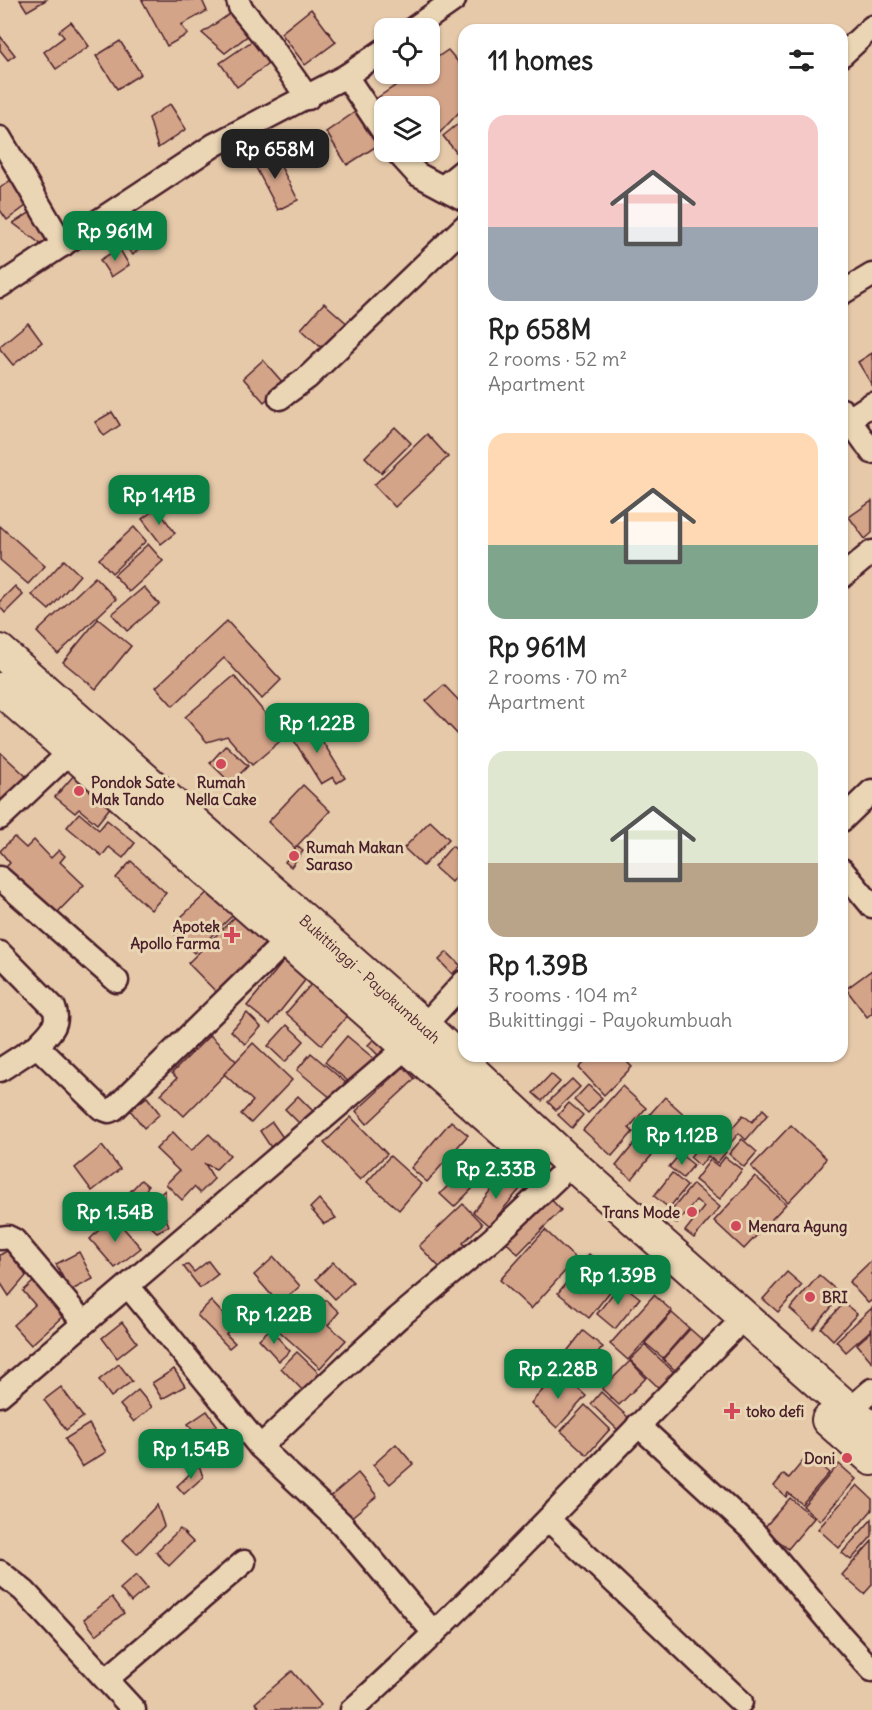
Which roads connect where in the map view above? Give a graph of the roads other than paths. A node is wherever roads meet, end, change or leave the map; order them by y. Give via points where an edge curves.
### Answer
1 (238, 0) edge
2 (454, 0) edge
3 (428, 18) edge
4 (872, 27) edge
5 (848, 49) edge
6 (374, 57) edge
7 (346, 76) junction
8 (308, 98) junction
9 (374, 118) edge
10 (0, 138) edge
11 (406, 162) edge
12 (458, 175) edge
13 (443, 187) junction
14 (458, 196) edge
15 (458, 233) edge
16 (63, 245) junction
17 (872, 275) edge
18 (0, 286) edge
19 (848, 289) edge
20 (280, 398) dead end
21 (872, 404) edge
22 (848, 413) edge
23 (848, 418) edge
24 (872, 452) edge
25 (872, 552) edge
26 (848, 572) edge
27 (0, 651) edge
28 (0, 688) edge
29 (70, 752) junction
30 (872, 791) edge
31 (143, 796) junction
32 (848, 814) edge
33 (0, 818) edge
34 (207, 853) junction
35 (848, 877) edge
36 (0, 878) edge
37 (872, 906) edge
38 (286, 941) junction
39 (0, 953) edge
40 (117, 981) dead end
41 (458, 989) edge
42 (416, 1036) junction
43 (37, 1046) junction
44 (0, 1070) edge
45 (557, 1178) junction
46 (0, 1238) edge
47 (128, 1286) junction
48 (84, 1323) junction
49 (731, 1331) junction
50 (0, 1395) edge
51 (864, 1410) edge
52 (638, 1425) junction
53 (260, 1448) junction
54 (872, 1459) edge
55 (549, 1520) junction
56 (244, 1562) dead end
57 (0, 1572) edge
58 (434, 1633) junction
59 (872, 1670) edge
60 (107, 1680) junction
61 (741, 1702) dead end
62 (134, 1710) edge
63 (353, 1710) edge

1 - 8 street
2 - 3 street
4 - 5 street
6 - 7 street
7 - 8 street
7 - 9 street
8 - 16 street via 214,145
10 - 16 street
11 - 13 street via 417,174
12 - 13 street
13 - 14 street
15 - 20 street via 307,378
16 - 18 street
17 - 19 street
21 - 22 street
23 - 24 street
25 - 26 street
27 - 31 highway, Bukittinggi - Payokumbuah
28 - 29 highway, Bukittinggi - Payokumbuah
29 - 31 highway, Bukittinggi - Payokumbuah
29 - 33 street
30 - 32 street
31 - 34 highway, Bukittinggi - Payokumbuah
34 - 38 highway, Bukittinggi - Payokumbuah
34 - 42 highway, Bukittinggi - Payokumbuah
35 - 37 street
36 - 40 street
38 - 42 highway, Bukittinggi - Payokumbuah
38 - 43 street via 110,1111 101,1108
39 - 43 street via 54,1008 57,1023
41 - 42 street
42 - 45 highway, Bukittinggi - Payokumbuah
42 - 47 street
42 - 51 highway, Bukittinggi - Payokumbuah
43 - 44 street
45 - 49 highway, Bukittinggi - Payokumbuah
45 - 53 street via 398,1318
46 - 48 street via 14,1240
47 - 48 street
47 - 53 street
48 - 50 street
49 - 52 street
49 - 54 highway, Bukittinggi - Payokumbuah
52 - 55 street
52 - 59 street via 753,1531
53 - 58 street via 342,1524
55 - 58 street
55 - 61 street
56 - 60 street
57 - 60 street
58 - 63 street
60 - 62 street

